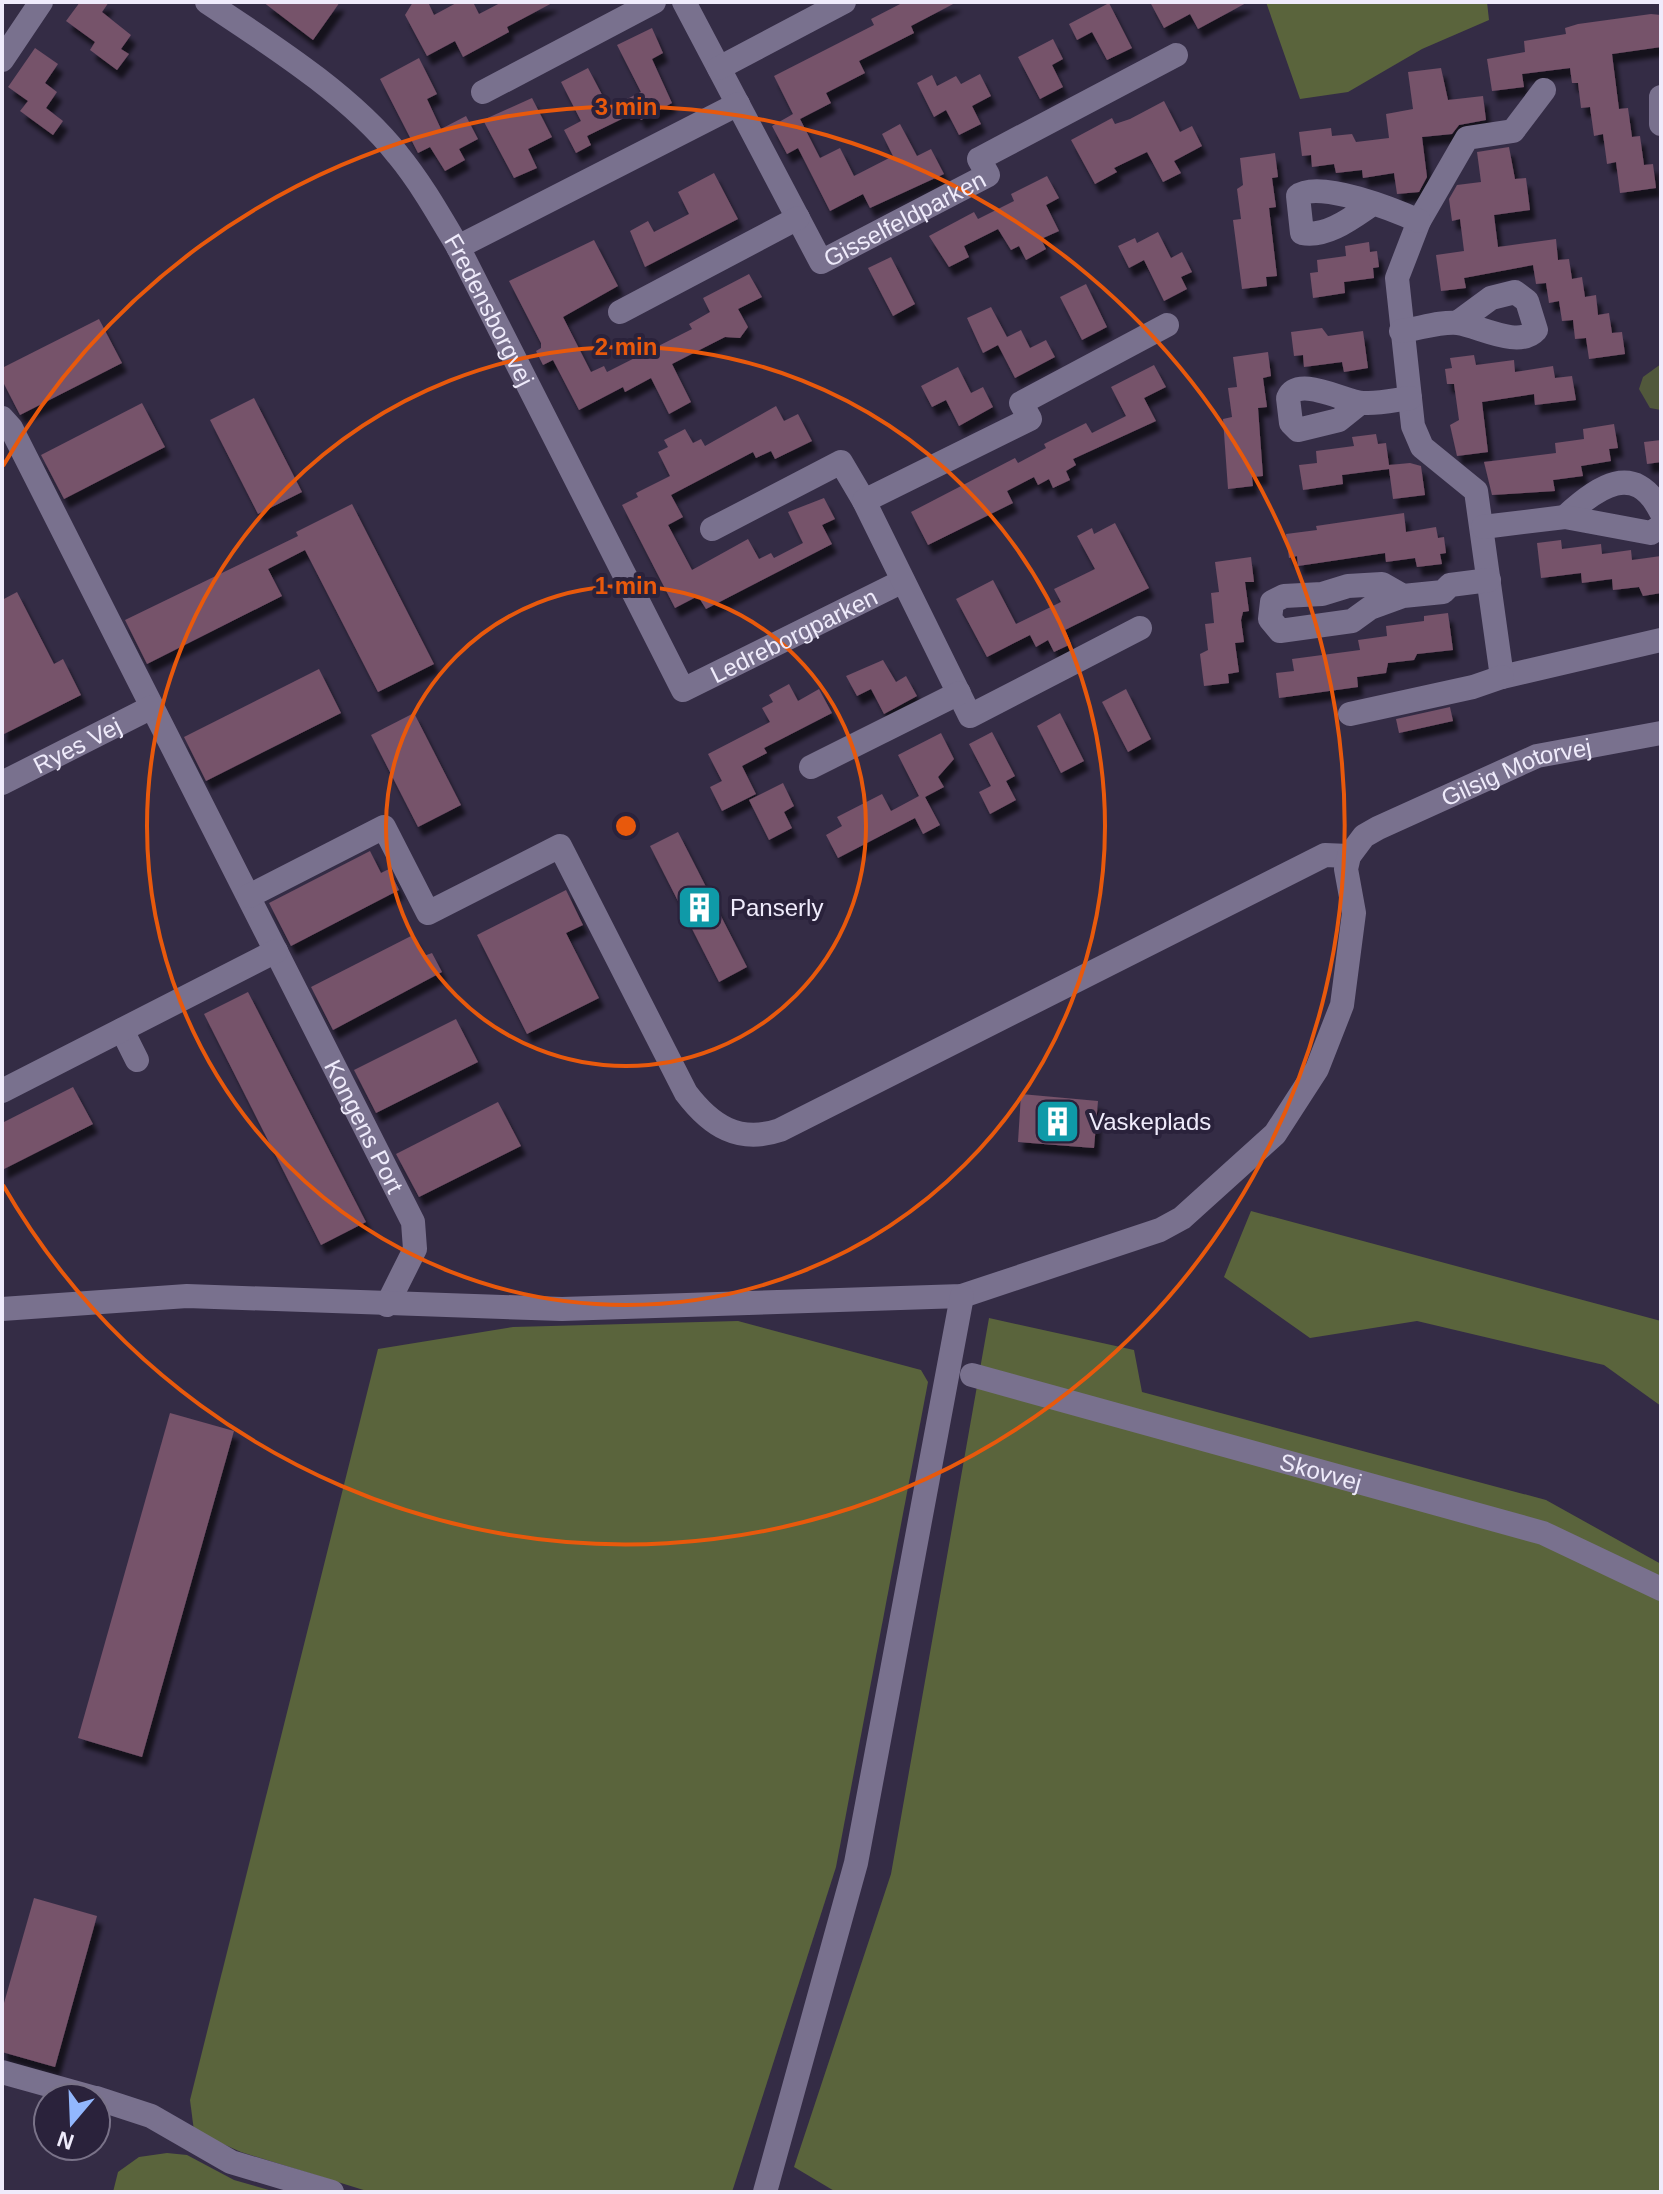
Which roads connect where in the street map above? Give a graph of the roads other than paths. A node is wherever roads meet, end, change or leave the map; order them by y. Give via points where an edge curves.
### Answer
1 (41, 2) edge
2 (207, 2) edge
3 (654, 2) edge
4 (684, 2) edge
5 (844, 2) edge
6 (238, 10) edge
7 (1176, 55) dead end
8 (2, 60) edge
9 (719, 68) junction
10 (1544, 90) dead end
11 (483, 92) dead end
12 (1661, 97) edge
13 (738, 104) junction
14 (1661, 124) edge
15 (1371, 205) dead end
16 (798, 218) junction
17 (1419, 221) junction
18 (458, 247) junction
19 (620, 312) dead end
20 (1457, 323) dead end
21 (1167, 325) dead end
22 (1401, 331) junction
23 (1410, 398) junction
24 (1359, 404) dead end
25 (2, 418) edge
26 (864, 501) junction
27 (1661, 512) edge
28 (1565, 517) junction
29 (1661, 526) edge
30 (1483, 527) junction
31 (712, 529) dead end
32 (1489, 580) junction
33 (903, 581) junction
34 (1403, 596) junction
35 (1140, 628) dead end
36 (1661, 640) edge
37 (1502, 677) junction
38 (683, 690) joint
39 (959, 693) junction
40 (152, 707) junction
41 (1350, 714) dead end
42 (1661, 733) edge
43 (811, 767) dead end
44 (2, 783) edge
45 (1349, 856) junction
46 (249, 896) junction
47 (276, 951) junction
48 (122, 1030) junction
49 (137, 1060) dead end
50 (2, 1091) edge
51 (962, 1296) junction
52 (387, 1305) junction
53 (2, 1309) edge
54 (972, 1375) dead end
55 (1661, 1589) edge
56 (2, 2072) edge
57 (38, 2082) edge
58 (112, 2103) edge
59 (332, 2192) edge
60 (765, 2192) edge

1 - 8 street
2 - 6 street, Fredensborgvej
3 - 11 street
4 - 9 street, Gisselfeldparken
5 - 9 street
6 - 18 street, Fredensborgvej via 396,152
7 - 16 street, Gisselfeldparken via 979,159 988,175 821,262
9 - 13 street, Gisselfeldparken
10 - 17 street via 1513,131 1467,138
12 - 14 street
13 - 16 street, Gisselfeldparken
13 - 18 street
15 - 17 street
16 - 19 street, Gisselfeldparken
17 - 22 street via 1397,278
18 - 38 street, Fredensborgvej
20 - 22 street
21 - 26 street via 1021,403 1030,419
22 - 23 street
23 - 24 street
23 - 30 street via 1416,437 1476,491
25 - 40 street, Kongens Port
26 - 31 street, Ledreborgparken via 841,462
26 - 33 street, Ledreborgparken
27 - 28 street via 1653,496 1623,480 1585,498
28 - 29 street via 1651,533
28 - 30 street
30 - 32 street
32 - 34 street
32 - 37 street
33 - 38 street, Ledreborgparken
33 - 39 street, Ledreborgparken
34 - 34 street via 1382,584 1284,596 1272,602 1270,619 1280,631 1352,621
35 - 39 street, Ledreborgparken via 970,716
36 - 37 street
37 - 41 street
39 - 43 street
40 - 44 street, Ryes Vej
40 - 46 street, Kongens Port
42 - 45 street, Gilsig Motorvej via 1537,756 1378,828
45 - 46 street via 1325,855 760,1137 721,1129 686,1093 560,846 428,913 384,827
45 - 51 street via 1346,869 1354,913 1342,1005 1317,1069 1275,1134 1182,1218 1160,1230
46 - 47 street, Kongens Port
47 - 48 street
47 - 52 street, Kongens Port via 413,1222 415,1249
48 - 49 street
48 - 50 street
51 - 52 street via 577,1308
51 - 60 street via 856,1863
52 - 53 street via 187,1296
54 - 55 street, Skovvej via 1543,1533
56 - 57 street
58 - 59 street via 151,2116 231,2162

